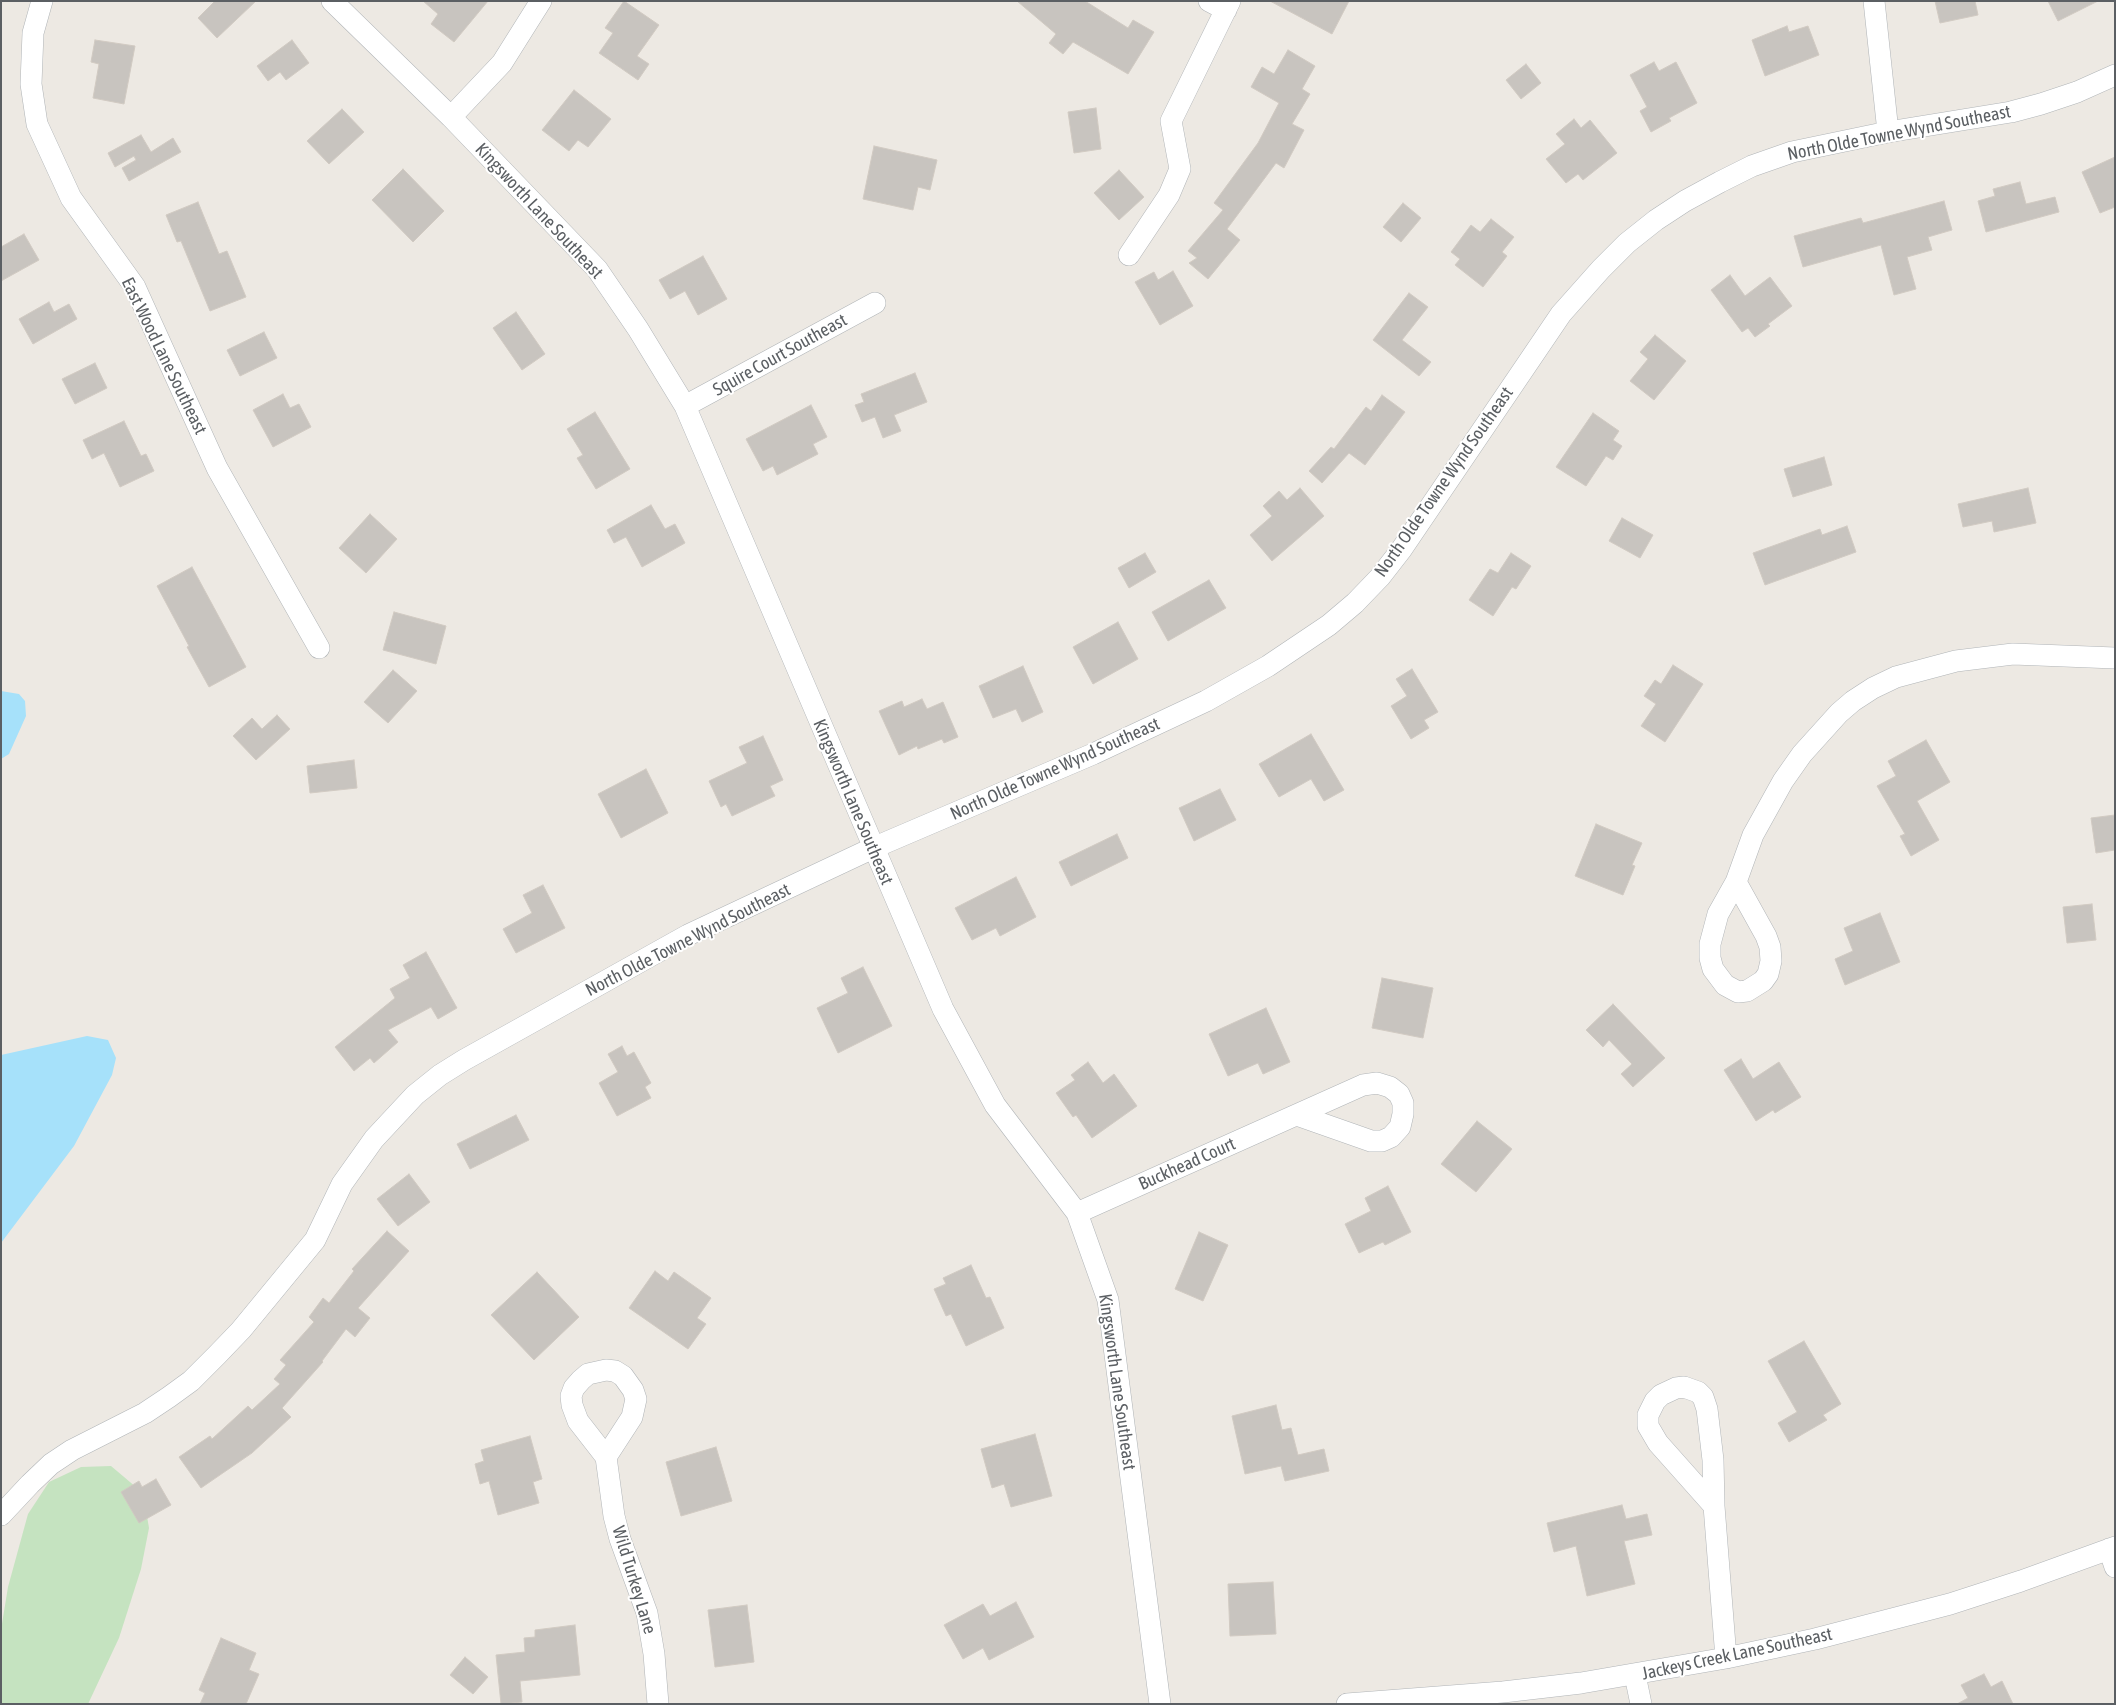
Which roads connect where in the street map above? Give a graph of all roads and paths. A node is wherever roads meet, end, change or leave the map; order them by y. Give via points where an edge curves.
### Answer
1 (42, 1) edge
2 (332, 1) edge
3 (541, 1) edge
4 (1874, 1) edge
5 (1222, 4) edge
6 (2115, 75) edge
7 (451, 117) junction
8 (1888, 132) junction
9 (1129, 255) dead end
10 (875, 303) dead end
11 (685, 406) junction
12 (319, 648) dead end
13 (2115, 658) edge
14 (872, 848) junction
15 (1736, 882) dead end
16 (1297, 1115) dead end
17 (1077, 1213) junction
18 (606, 1457) dead end
19 (1714, 1506) junction
20 (1, 1515) edge
21 (2113, 1554) edge
22 (1726, 1658) junction
23 (1635, 1675) junction
24 (658, 1704) edge
25 (1160, 1704) edge
26 (1346, 1704) edge
27 (1641, 1704) edge

1 - 12 street, East Wood Lane Southeast via 33,33 30,84 37,124 71,198 134,287 217,468
2 - 7 street, Kingsworth Lane Southeast
3 - 7 street via 502,63
4 - 8 street
5 - 9 street via 1171,120 1180,169 1169,194
6 - 8 street, North Olde Towne Wynd Southeast via 2041,104
7 - 11 street, Kingsworth Lane Southeast via 598,269
8 - 14 street, North Olde Towne Wynd Southeast via 1792,152 1752,166 1685,201 1627,243 1561,314 1380,577 1328,625 1268,666 1206,701 1093,754
10 - 11 street, Squire Court Southeast
11 - 14 street, Kingsworth Lane Southeast
13 - 15 street via 1987,656 1924,668 1874,688 1839,713 1802,754 1753,836
14 - 17 street, Kingsworth Lane Southeast via 943,1009 994,1105
14 - 20 street, North Olde Towne Wynd Southeast via 688,935 440,1075 374,1139 342,1184 315,1240 217,1356 169,1398 51,1464
16 - 17 street, Buckhead Court
17 - 25 street, Kingsworth Lane Southeast via 1108,1300
18 - 24 street, Wild Turkey Lane via 620,1539 647,1612
19 - 19 street via 1713,1460 1706,1402 1698,1392 1676,1388 1655,1401 1648,1414 1648,1426 1658,1444
19 - 22 street
21 - 22 street, Jackeys Creek Lane Southeast via 1950,1604
22 - 23 street, Jackeys Creek Lane Southeast
23 - 26 street, Jackeys Creek Lane Southeast via 1502,1692
23 - 27 street

